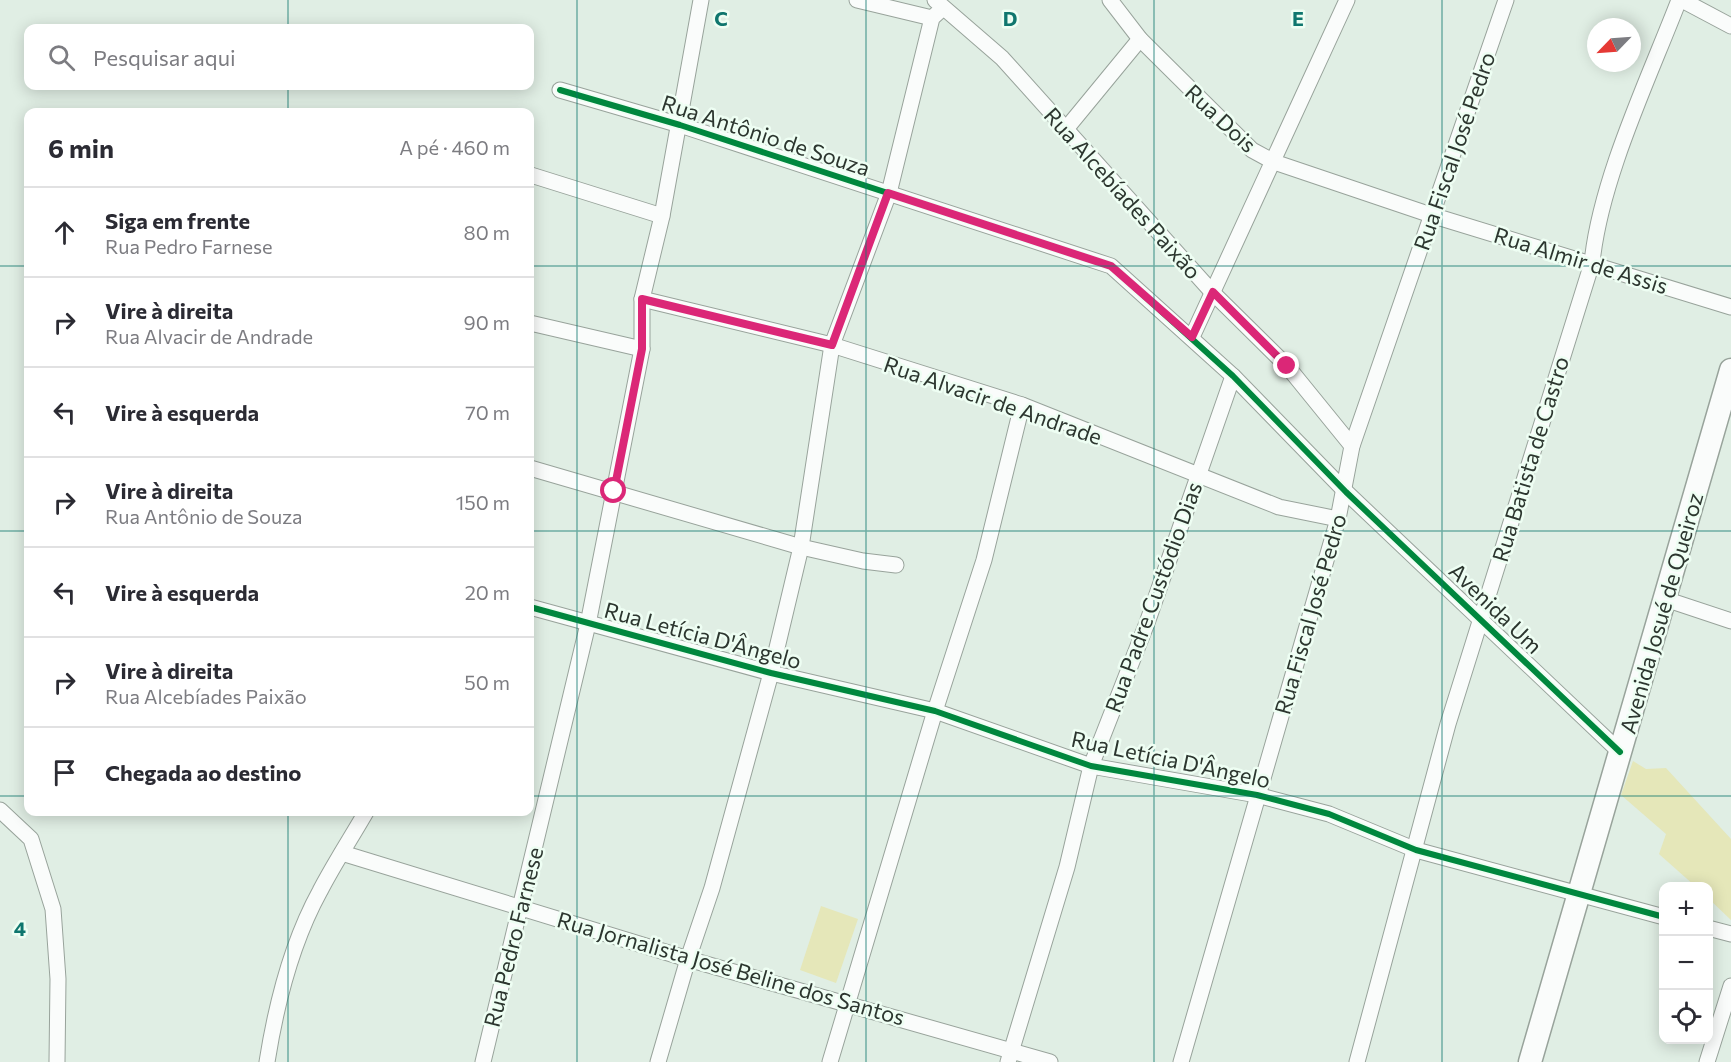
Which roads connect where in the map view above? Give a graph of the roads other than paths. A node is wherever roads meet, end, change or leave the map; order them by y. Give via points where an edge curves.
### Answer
1 (702, 0) edge
2 (857, 0) edge
3 (1110, 0) edge
4 (1347, 0) edge
5 (1506, 0) edge
6 (1681, 0) edge
7 (937, 9) edge
8 (1731, 26) edge
9 (1140, 39) junction
10 (560, 90) dead end
11 (680, 125) junction
12 (1066, 129) junction
13 (1274, 162) junction
14 (534, 176) edge
15 (888, 193) junction
16 (1431, 215) junction
17 (662, 216) junction
18 (1592, 263) junction
19 (1213, 292) junction
20 (642, 299) junction
21 (1731, 307) edge
22 (534, 324) edge
23 (1192, 337) junction
24 (832, 345) junction
25 (642, 349) junction
26 (1731, 370) edge
27 (1233, 376) junction
28 (1022, 405) junction
29 (1352, 446) junction
30 (534, 469) edge
31 (1197, 475) junction
32 (614, 491) junction
33 (1346, 492) junction
34 (1338, 519) junction
35 (801, 547) junction
36 (896, 565) dead end
37 (1665, 599) junction
38 (534, 608) edge
39 (1481, 618) junction
40 (1731, 621) edge
41 (588, 624) junction
42 (771, 674) junction
43 (934, 711) junction
44 (1620, 752) junction
45 (1091, 766) junction
46 (1257, 795) junction
47 (0, 810) edge
48 (364, 816) edge
49 (1416, 850) junction
50 (342, 853) junction
51 (1578, 895) junction
52 (520, 906) junction
53 (1659, 916) edge
54 (1713, 929) edge
55 (1731, 934) edge
56 (688, 959) junction
57 (1731, 986) edge
58 (847, 1002) junction
59 (1009, 1056) edge
60 (57, 1062) edge
61 (267, 1062) edge
62 (483, 1062) edge
63 (658, 1062) edge
64 (830, 1062) edge
65 (1050, 1062) edge
66 (1181, 1062) edge
67 (1357, 1062) edge
68 (1530, 1062) edge
69 (1707, 1062) edge

1 - 11 street, Rua Pedro Farnese
2 - 7 street
3 - 9 street, Rua Dois
4 - 13 street
5 - 16 street, Rua Fiscal José Pedro
6 - 8 street
6 - 18 street, Rua Batista de Castro via 1621,149 1594,240
7 - 12 street, Rua Alcebíades Paixão via 1002,58
7 - 15 street
9 - 12 street
9 - 13 street, Rua Dois via 1252,150
10 - 11 street, Rua Antônio de Souza
11 - 15 street, Rua Antônio de Souza
11 - 17 street, Rua Pedro Farnese
12 - 19 street, Rua Alcebíades Paixão
13 - 16 street, Rua Dois
13 - 19 street
14 - 17 street
15 - 23 street, Rua Antônio de Souza via 1111,266
15 - 24 street
16 - 18 street, Rua Almir de Assis
16 - 29 street, Rua Fiscal José Pedro
17 - 20 street, Rua Pedro Farnese
18 - 21 street, Rua Almir de Assis
18 - 39 street, Rua Batista de Castro
19 - 23 street
19 - 29 street, Rua Alcebíades Paixão via 1287,366
20 - 24 street, Rua Alvacir de Andrade
20 - 25 street, Rua Pedro Farnese
22 - 25 street
23 - 27 street, Rua Antônio de Souza
24 - 28 street, Rua Alvacir de Andrade
24 - 35 street
25 - 32 street, Rua Pedro Farnese
26 - 37 main road, Avenida Josué de Queiroz
27 - 31 street, Rua Padre Custódio Dias
27 - 33 street, Avenida Um
28 - 31 street, Rua Alvacir de Andrade
28 - 43 street via 984,560
29 - 33 street, Rua Fiscal José Pedro
30 - 32 street
31 - 34 street, Rua Alvacir de Andrade via 1279,507
31 - 45 street, Rua Padre Custódio Dias via 1147,622
32 - 35 street
32 - 41 street, Rua Pedro Farnese
33 - 34 street, Rua Fiscal José Pedro
33 - 39 street, Avenida Um
34 - 46 street, Rua Fiscal José Pedro
35 - 36 street
35 - 42 street
37 - 40 street
37 - 44 main road, Avenida Josué de Queiroz
38 - 41 street, Rua Letícia D'Ângelo
39 - 44 street, Avenida Um
39 - 49 street, Rua Batista de Castro
41 - 42 street, Rua Letícia D'Ângelo
41 - 52 street, Rua Pedro Farnese
42 - 43 street, Rua Letícia D'Ângelo
42 - 56 street via 712,888
43 - 45 street, Rua Letícia D'Ângelo
43 - 58 street
44 - 51 main road, Avenida Josué de Queiroz
45 - 46 street, Rua Letícia D'Ângelo
45 - 59 street, Rua Padre Custódio Dias via 1068,867
46 - 49 street, Rua Letícia D'Ângelo via 1329,814
46 - 66 street, Rua Fiscal José Pedro
47 - 60 street via 31,839 53,909 58,980
48 - 50 street
49 - 51 street, Rua Letícia D'Ângelo
49 - 67 street, Rua Batista de Castro
50 - 52 street, Rua Jornalista José Beline dos Santos
50 - 61 street via 304,927 277,1010
51 - 53 street, Rua Letícia D'Ângelo
51 - 68 main road, Avenida Josué de Queiroz
52 - 56 street, Rua Jornalista José Beline dos Santos
52 - 62 street, Rua Pedro Farnese
54 - 55 street
56 - 58 street, Rua Jornalista José Beline dos Santos
56 - 63 street
57 - 69 street
58 - 59 street, Rua Jornalista José Beline dos Santos
58 - 64 street
59 - 65 street, Rua Jornalista José Beline dos Santos

